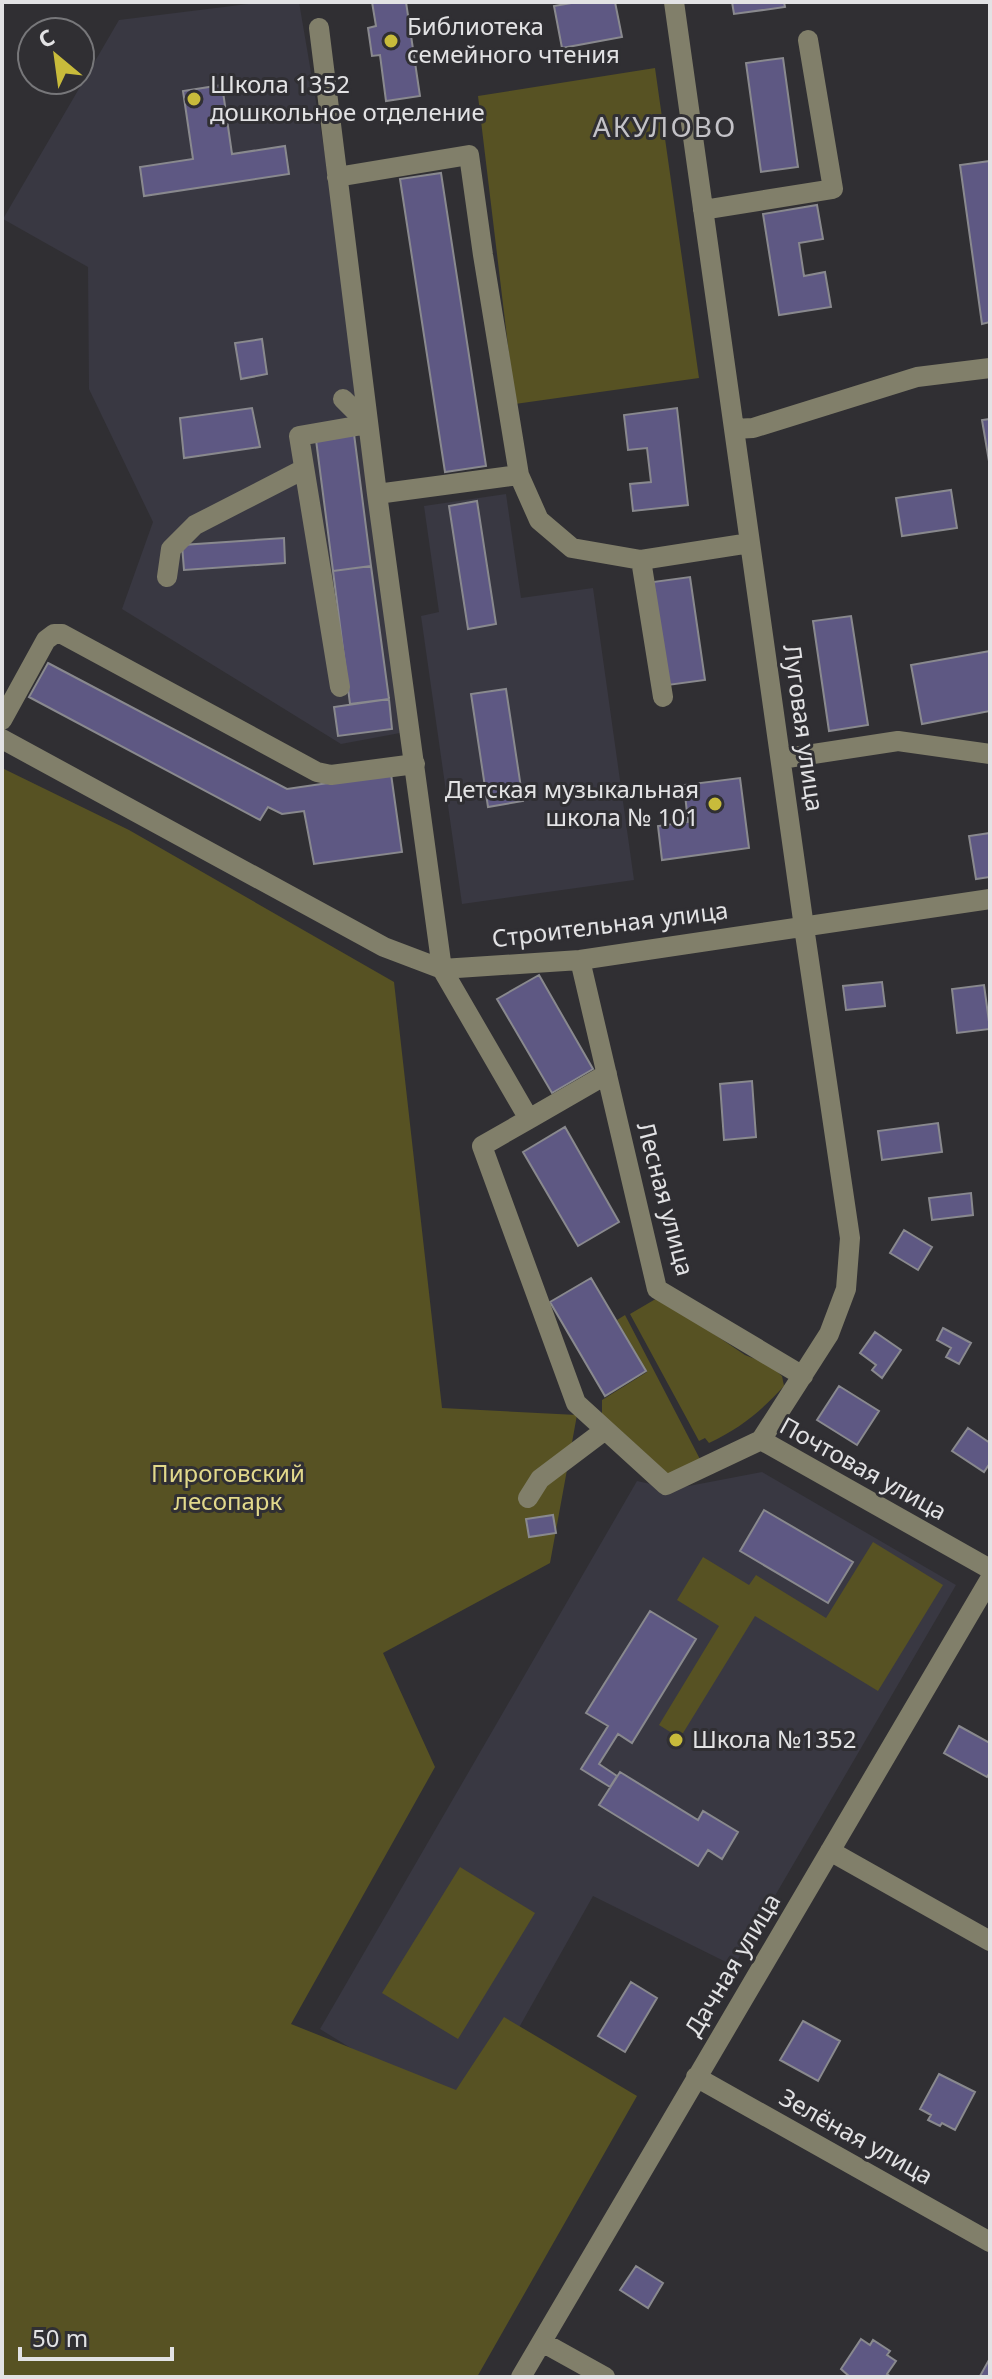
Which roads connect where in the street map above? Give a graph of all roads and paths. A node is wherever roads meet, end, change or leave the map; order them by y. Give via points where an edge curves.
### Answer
1 (674, 2) edge
2 (319, 28) dead end
3 (808, 40) dead end
4 (337, 177) junction
5 (703, 210) junction
6 (990, 368) edge
7 (343, 399) dead end
8 (368, 424) junction
9 (734, 429) junction
10 (304, 469) junction
11 (519, 475) junction
12 (377, 494) junction
13 (750, 543) junction
14 (641, 560) junction
15 (167, 577) dead end
16 (340, 687) dead end
17 (663, 697) dead end
18 (2, 720) edge
19 (2, 739) edge
20 (990, 754) edge
21 (781, 759) junction
22 (415, 764) junction
23 (990, 899) edge
24 (804, 927) junction
25 (580, 960) junction
26 (442, 969) junction
27 (607, 1074) junction
28 (529, 1119) junction
29 (803, 1376) junction
30 (605, 1430) junction
31 (761, 1440) junction
32 (528, 1498) dead end
33 (990, 1569) edge
34 (990, 1579) edge
35 (830, 1851) junction
36 (990, 1941) edge
37 (696, 2077) junction
38 (990, 2242) edge
39 (542, 2342) junction
40 (521, 2377) edge
41 (605, 2377) edge

1 - 5 street, Луговая улица
2 - 4 street
3 - 5 street via 833,189
4 - 8 street
4 - 11 street via 469,155
5 - 9 street, Луговая улица
6 - 9 street via 917,377 753,428
7 - 8 street
8 - 10 street via 299,436
8 - 12 street
9 - 13 street, Луговая улица
10 - 15 street via 195,525 171,549
10 - 16 street
11 - 12 street
11 - 14 street via 539,520 572,548
12 - 22 street
13 - 14 street
13 - 21 street, Луговая улица
14 - 17 street
18 - 22 street via 46,640 62,634 317,772 331,775
19 - 26 street, Строительная улица via 384,947
20 - 21 street via 898,741
21 - 24 street, Луговая улица
22 - 26 street
23 - 24 street, Строительная улица
24 - 25 street, Строительная улица
24 - 29 street, Луговая улица via 850,1238 846,1289 829,1334
25 - 26 street, Строительная улица
25 - 27 street, Лесная улица
26 - 28 street
27 - 28 street
27 - 29 street, Лесная улица via 657,1289
28 - 30 street via 482,1146 576,1403
29 - 31 street, Луговая улица
30 - 31 street, Почтовая улица via 666,1485
30 - 32 street via 540,1479
31 - 33 street, Почтовая улица
34 - 35 street, Дачная улица
35 - 36 street
35 - 37 street, Дачная улица
37 - 38 street, Зелёная улица
37 - 39 street, Дачная улица
39 - 40 street, Дачная улица
39 - 41 street

